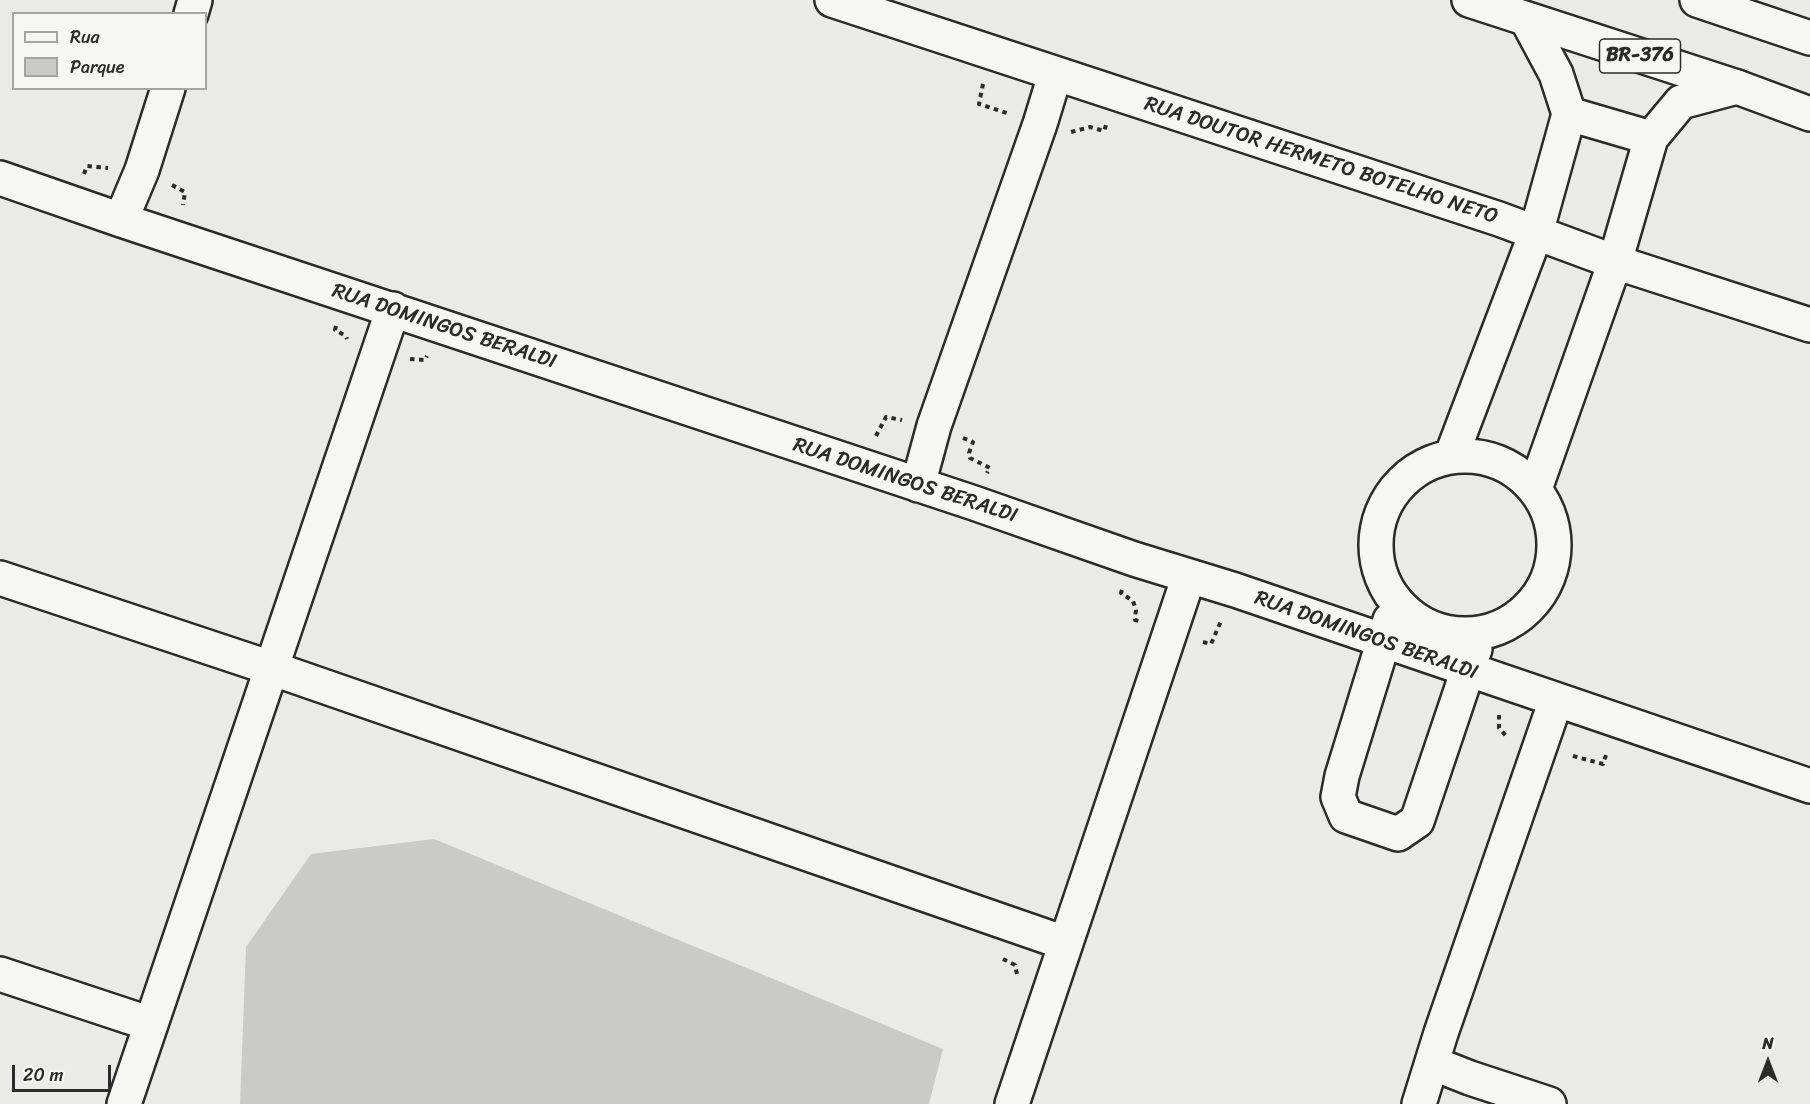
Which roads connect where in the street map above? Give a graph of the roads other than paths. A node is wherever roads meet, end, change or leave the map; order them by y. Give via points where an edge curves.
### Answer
1 (832, 0) edge
2 (1469, 0) edge
3 (1697, 0) edge
4 (1527, 20) junction
5 (1810, 38) edge
6 (1055, 75) junction
7 (1737, 87) junction
8 (167, 90) edge
9 (1569, 114) junction
10 (1810, 114) edge
11 (1650, 138) junction
12 (0, 178) edge
13 (122, 220) junction
14 (1536, 233) junction
15 (1615, 262) junction
16 (393, 309) junction
17 (1810, 326) edge
18 (1451, 457) junction
19 (918, 485) junction
20 (1535, 489) junction
21 (1189, 576) junction
22 (0, 578) edge
23 (1396, 602) junction
24 (1480, 633) junction
25 (1384, 642) junction
26 (271, 668) junction
27 (1468, 670) junction
28 (1556, 700) junction
29 (1810, 786) edge
30 (1065, 943) junction
31 (0, 974) edge
32 (151, 1024) junction
33 (1432, 1063) junction
34 (124, 1104) edge
35 (1012, 1104) edge
36 (1419, 1104) edge
37 (1550, 1104) edge

1 - 6 main road, RUA DOUTOR HERMETO BOTELHO NETO
2 - 4 main road, BR-376
3 - 5 main road
4 - 7 main road, BR-376
4 - 9 main road via 1556,74
6 - 14 main road, RUA DOUTOR HERMETO BOTELHO NETO
6 - 19 main road via 934,426
7 - 10 main road, BR-376
7 - 11 main road via 1681,102
8 - 13 main road
9 - 11 main road
9 - 14 main road
11 - 15 main road
12 - 13 main road, RUA DOMINGOS BERALDI
13 - 16 main road, RUA DOMINGOS BERALDI
14 - 15 main road, RUA DOUTOR HERMETO BOTELHO NETO
14 - 18 main road
15 - 17 main road, RUA DOUTOR HERMETO BOTELHO NETO
15 - 20 main road
16 - 19 main road, RUA DOMINGOS BERALDI
16 - 26 main road
18 - 20 main road via 1497,462 1518,473
18 - 23 main road via 1428,464 1408,477 1382,514 1376,537 1377,560
19 - 21 main road, RUA DOMINGOS BERALDI
20 - 24 main road via 1547,508 1554,531 1555,554 1549,577 1538,598 1522,614 1502,627
21 - 25 main road, RUA DOMINGOS BERALDI
21 - 30 main road
22 - 26 main road
23 - 24 main road via 1413,618 1434,628 1456,634
23 - 25 main road
24 - 27 main road
25 - 27 main road, RUA DOMINGOS BERALDI
25 - 27 main road via 1338,797 1346,816 1356,820 1398,834 1417,821
26 - 30 main road
26 - 32 main road
27 - 28 main road, RUA DOMINGOS BERALDI
28 - 29 main road, RUA DOMINGOS BERALDI
28 - 33 main road
30 - 35 main road
31 - 32 main road
32 - 34 main road
33 - 36 main road
33 - 37 main road

